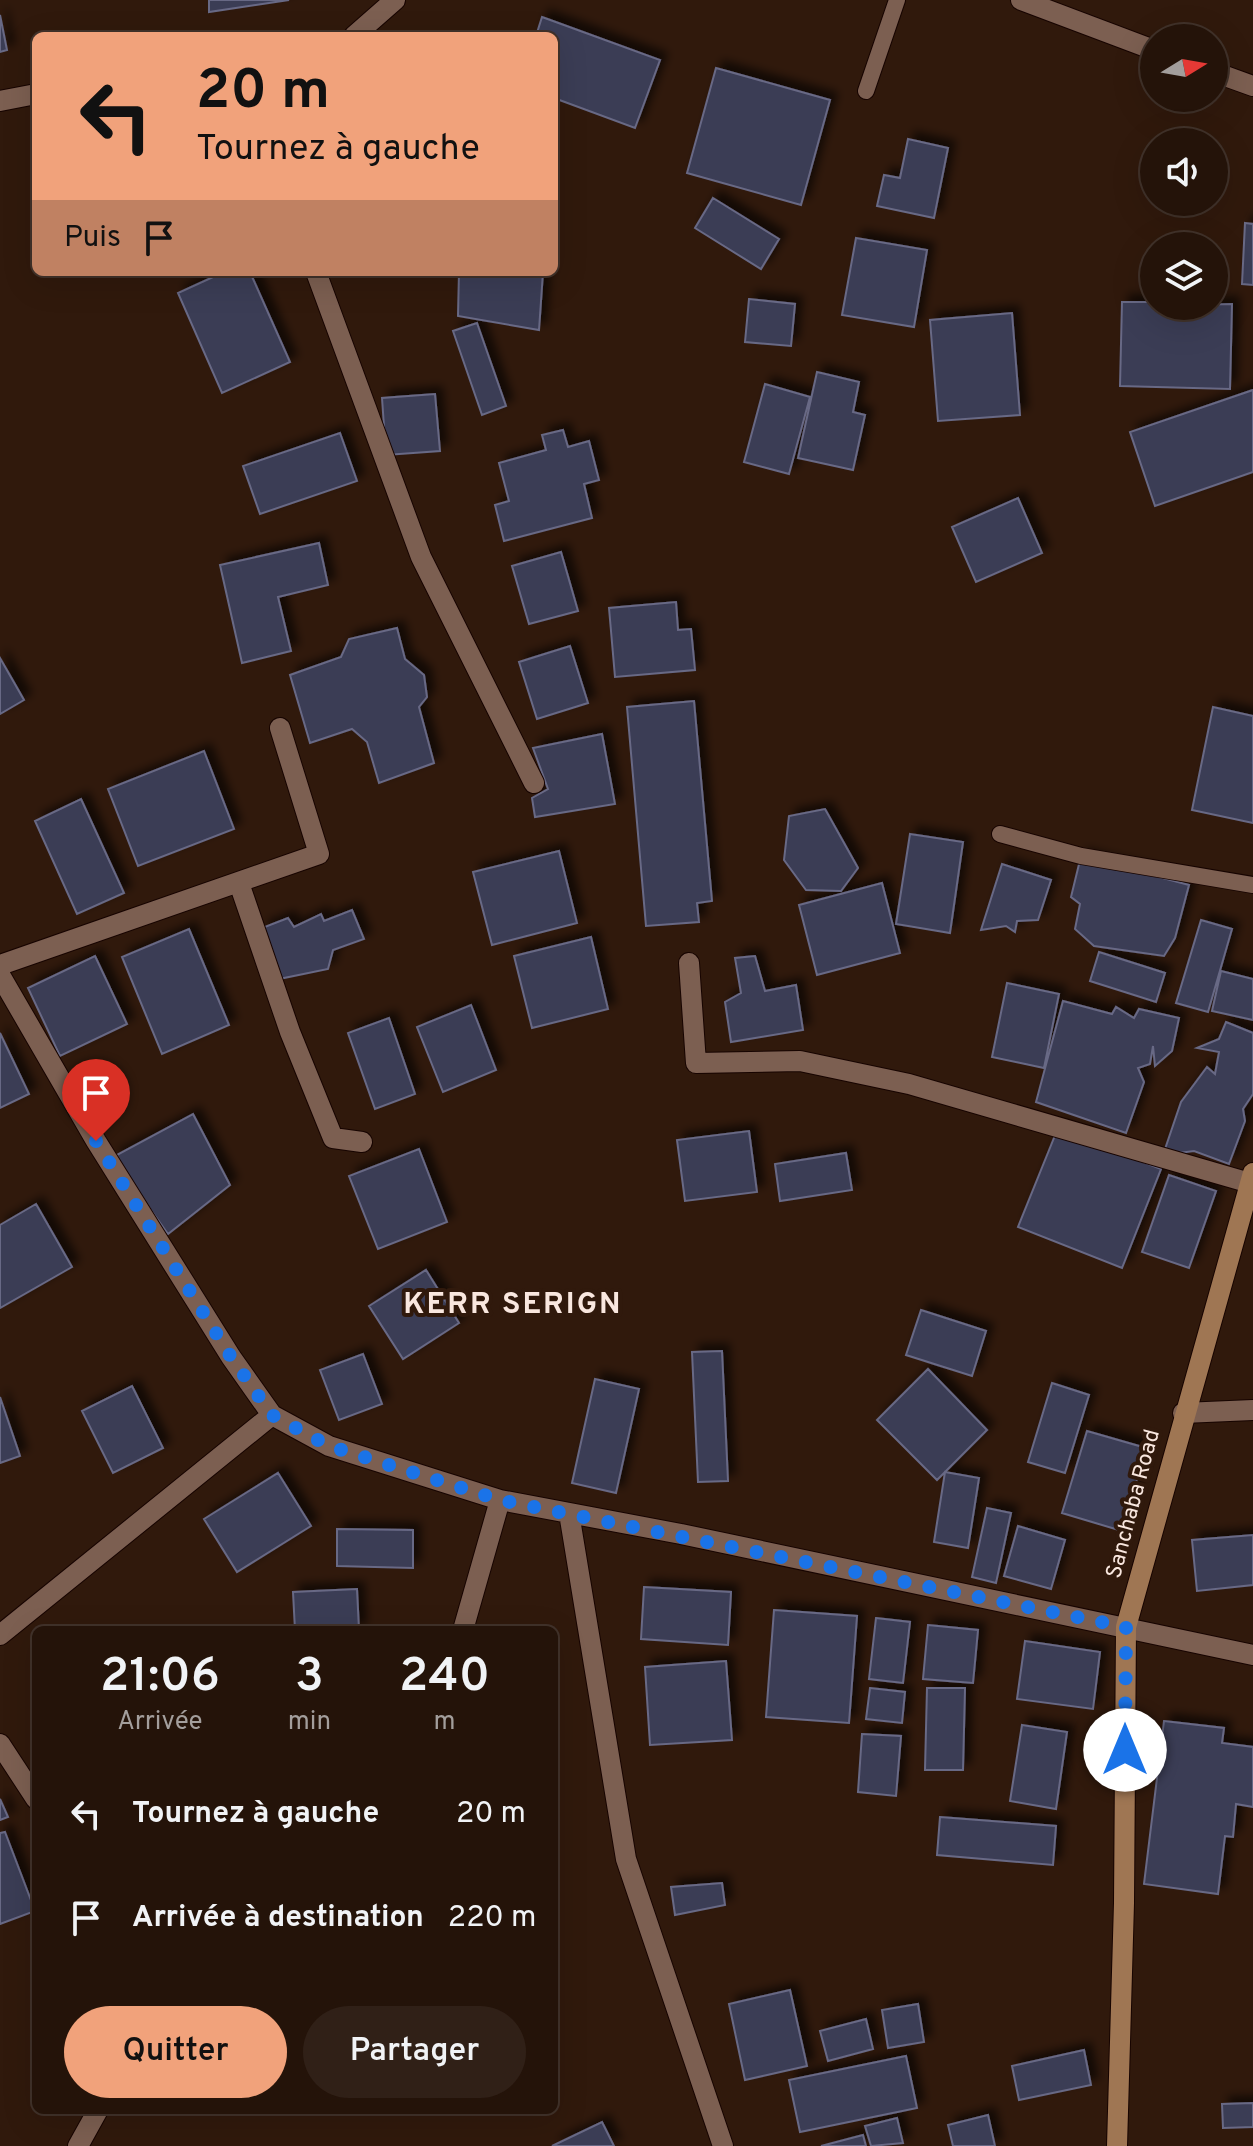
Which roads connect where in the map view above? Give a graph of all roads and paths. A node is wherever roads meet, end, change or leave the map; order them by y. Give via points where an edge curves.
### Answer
1 (395, 0) edge
2 (897, 0) edge
3 (1021, 0) edge
4 (359, 32) edge
5 (1140, 45) edge
6 (1228, 77) edge
7 (1253, 86) edge
8 (866, 91) dead end
9 (32, 95) edge
10 (0, 101) edge
11 (317, 276) edge
12 (280, 728) dead end
13 (534, 783) dead end
14 (1000, 834) dead end
15 (239, 883) junction
16 (1253, 885) edge
17 (689, 963) dead end
18 (0, 965) edge
19 (0, 975) edge
20 (362, 1142) dead end
21 (1251, 1178) edge
22 (1253, 1410) edge
23 (1183, 1413) junction
24 (272, 1415) junction
25 (500, 1500) junction
26 (569, 1513) junction
27 (464, 1626) edge
28 (1126, 1627) junction
29 (0, 1635) edge
30 (1253, 1655) edge
31 (0, 1744) edge
32 (32, 1793) edge
33 (96, 2114) edge
34 (78, 2146) edge
35 (723, 2146) edge
36 (1117, 2146) edge

1 - 4 street
2 - 8 lane
3 - 5 street
6 - 7 street
9 - 10 street
11 - 13 street via 421,557
12 - 15 street via 319,854
14 - 16 lane via 1081,856
15 - 18 street
15 - 20 street via 333,1138
17 - 21 street via 696,1063 800,1061
19 - 24 street via 105,1154
21 - 23 street, Sanchaba Road
22 - 23 street
23 - 28 street, Sanchaba Road
24 - 25 street via 329,1446
24 - 29 street
25 - 26 street
25 - 27 street
26 - 28 street
26 - 35 street via 626,1859
28 - 30 street
28 - 36 street, Sanchaba Road
31 - 32 street
33 - 34 street

